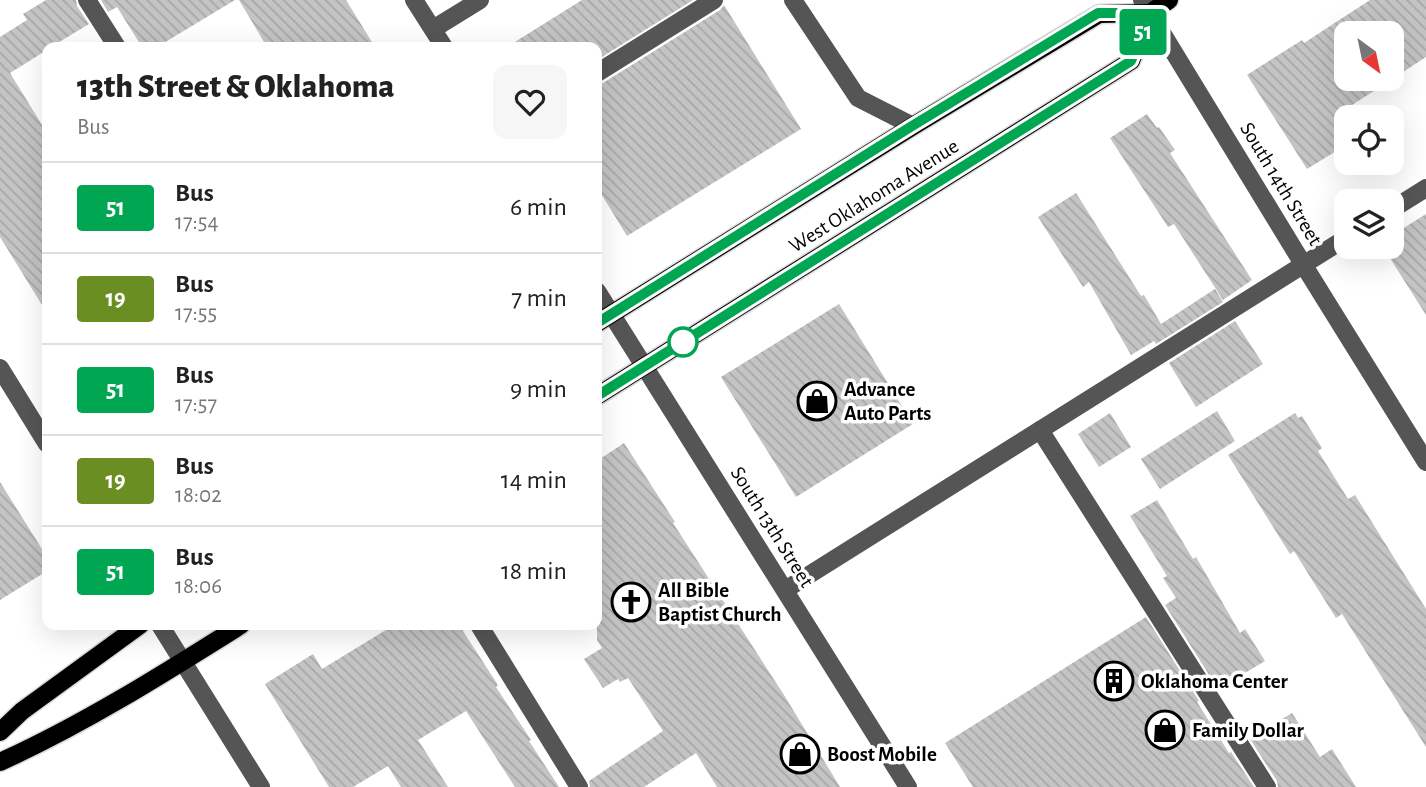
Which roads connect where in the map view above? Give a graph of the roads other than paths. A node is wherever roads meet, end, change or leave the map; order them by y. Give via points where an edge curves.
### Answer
1 (87, 0) edge
2 (414, 0) edge
3 (480, 0) edge
4 (714, 0) edge
5 (793, 0) edge
6 (1169, 0) edge
7 (1146, 6) edge
8 (433, 29) junction
9 (114, 42) edge
10 (441, 42) edge
11 (602, 70) edge
12 (912, 126) junction
13 (1426, 188) edge
14 (1404, 202) edge
15 (1334, 245) edge
16 (1303, 264) junction
17 (604, 319) edge
18 (644, 366) junction
19 (0, 369) edge
20 (602, 393) edge
21 (7, 394) edge
22 (1040, 429) junction
23 (42, 438) edge
24 (1426, 462) edge
25 (785, 590) junction
26 (133, 630) edge
27 (163, 630) edge
28 (233, 630) edge
29 (482, 630) edge
30 (183, 662) junction
31 (0, 732) edge
32 (0, 762) edge
33 (261, 787) edge
34 (579, 787) edge
35 (908, 787) edge
36 (1267, 787) edge

1 - 9 street
2 - 8 street
3 - 8 street
4 - 11 street
5 - 12 street via 858,98
6 - 7 main road
7 - 12 main road, West Oklahoma Avenue via 1098,13
7 - 16 street, South 14th Street
7 - 18 main road, West Oklahoma Avenue via 1131,61
8 - 10 street
12 - 17 main road, West Oklahoma Avenue
13 - 14 street
15 - 16 street
16 - 22 street
16 - 24 street, South 14th Street
17 - 18 street, South 13th Street
18 - 20 main road, West Oklahoma Avenue
18 - 25 street, South 13th Street
19 - 21 street
21 - 23 street
22 - 25 street
22 - 36 street
25 - 35 street, South 13th Street
26 - 31 main road via 22,710
27 - 30 street
28 - 30 main road
29 - 34 street
30 - 32 main road
30 - 33 street

